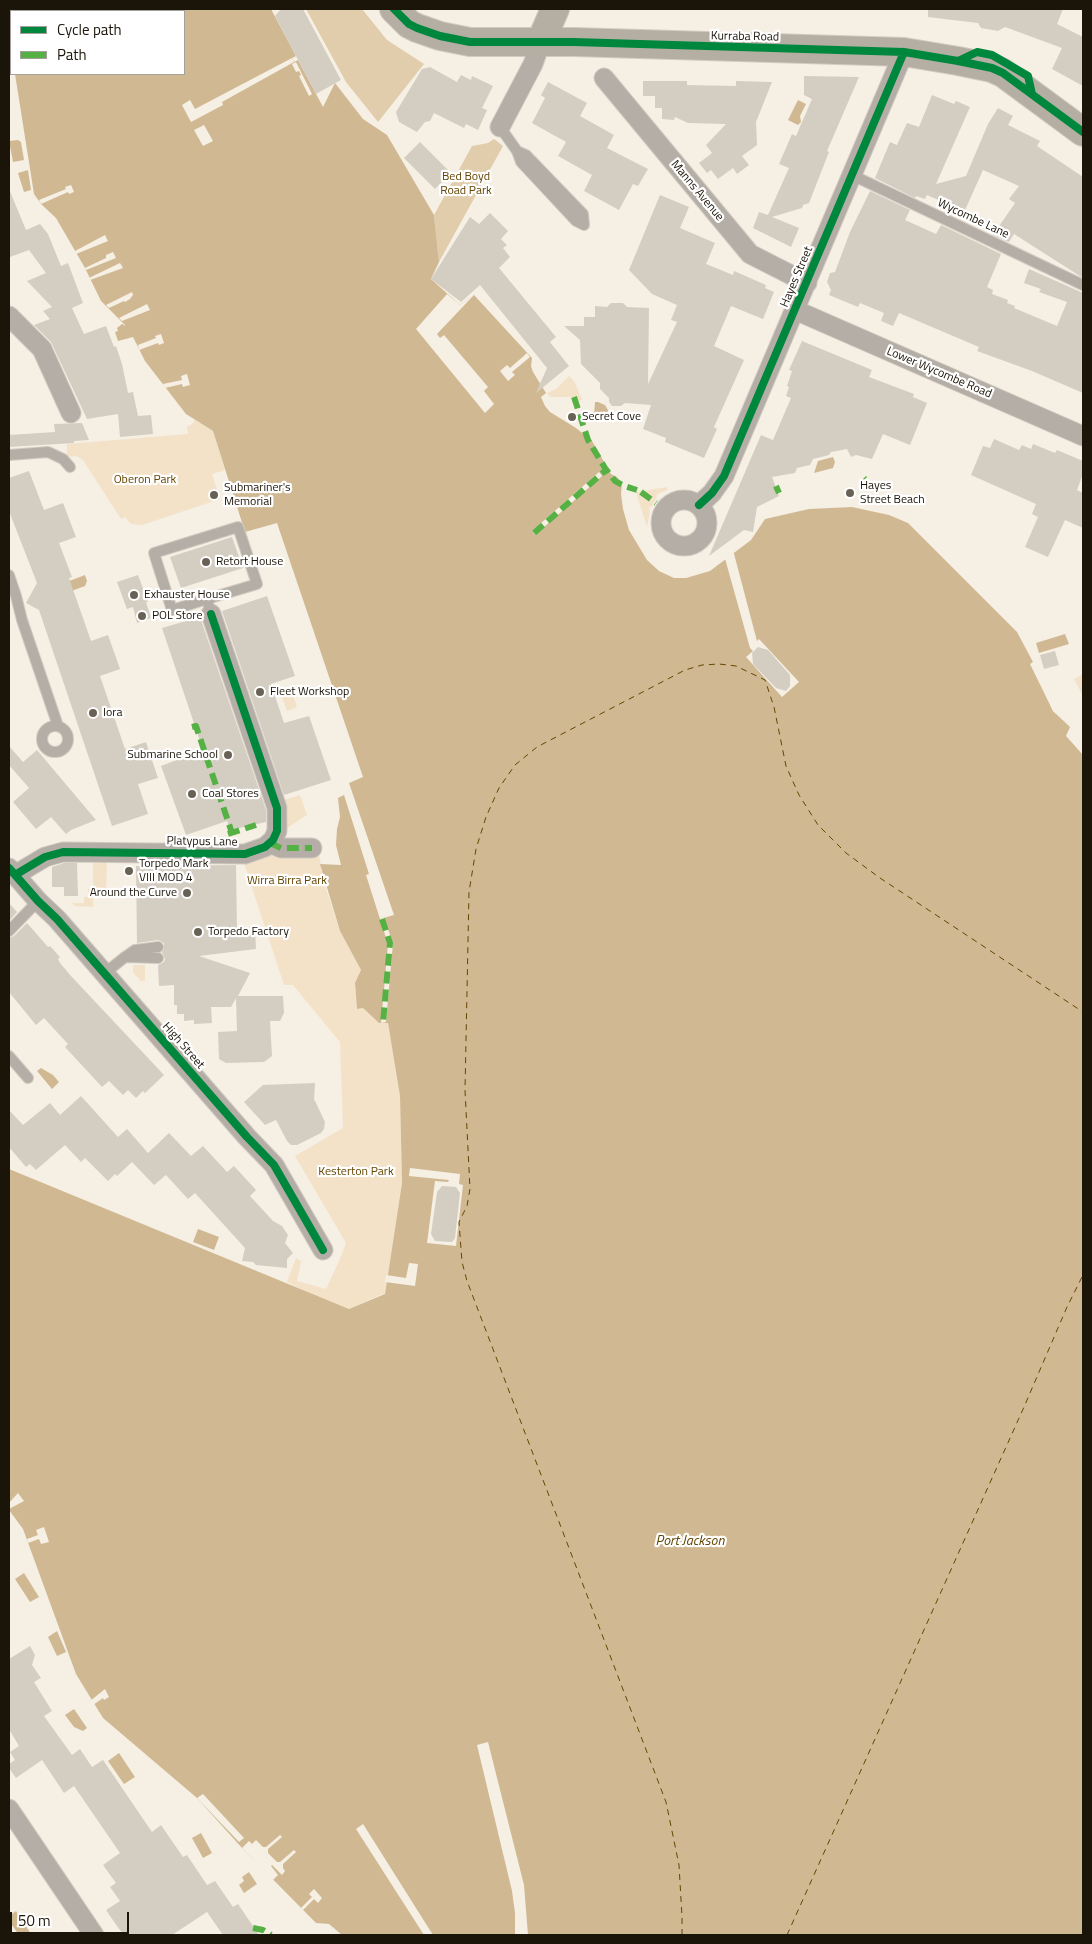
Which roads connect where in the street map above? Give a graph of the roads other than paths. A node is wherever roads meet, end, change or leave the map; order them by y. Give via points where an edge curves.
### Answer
1 (394, 9) edge
2 (555, 9) edge
3 (541, 41) junction
4 (904, 52) junction
5 (604, 78) dead end
6 (500, 126) joint
7 (1083, 132) edge
8 (517, 151) junction
9 (852, 175) junction
10 (807, 283) junction
11 (1083, 285) edge
12 (795, 310) junction
13 (9, 316) edge
14 (71, 413) dead end
15 (1083, 436) edge
16 (9, 455) edge
17 (70, 467) dead end
18 (699, 505) dead end
19 (9, 575) edge
20 (209, 607) junction
21 (58, 726) dead end
22 (270, 843) junction
23 (312, 848) dead end
24 (12, 872) edge
25 (38, 901) junction
26 (9, 931) edge
27 (158, 947) dead end
28 (125, 957) junction
29 (158, 958) dead end
30 (105, 973) junction
31 (9, 1056) edge
32 (28, 1078) dead end
33 (323, 1250) dead end
34 (9, 1809) edge
35 (94, 1935) edge

1 - 3 main road, Kurraba Road via 409,24 440,36 487,42
2 - 3 main road
3 - 4 main road, Kurraba Road
3 - 6 street via 533,64
4 - 7 main road, Kurraba Road via 992,68
4 - 9 street, Hayes Street
5 - 10 street, Manns Avenue via 750,254
6 - 8 lane
8 - 8 lane via 526,155 583,214 584,225 576,221 521,162
9 - 10 street, Hayes Street
9 - 11 lane, Wycombe Lane
10 - 12 street, Hayes Street
12 - 15 street, Lower Wycombe Road
12 - 18 street, Hayes Street via 724,476
13 - 14 street via 42,349
16 - 17 lane via 48,452 63,459
19 - 21 lane
20 - 20 lane via 172,610 154,553 238,527 256,584
20 - 22 street via 276,808 277,831
22 - 23 street via 281,848
22 - 24 street, Platypus Lane via 245,854 63,852 45,856
24 - 25 street, High Street
25 - 26 lane
25 - 30 street, High Street
27 - 28 lane via 135,950
28 - 29 lane
28 - 30 lane
30 - 33 street, High Street via 246,1137 274,1165
31 - 32 lane
34 - 35 street

